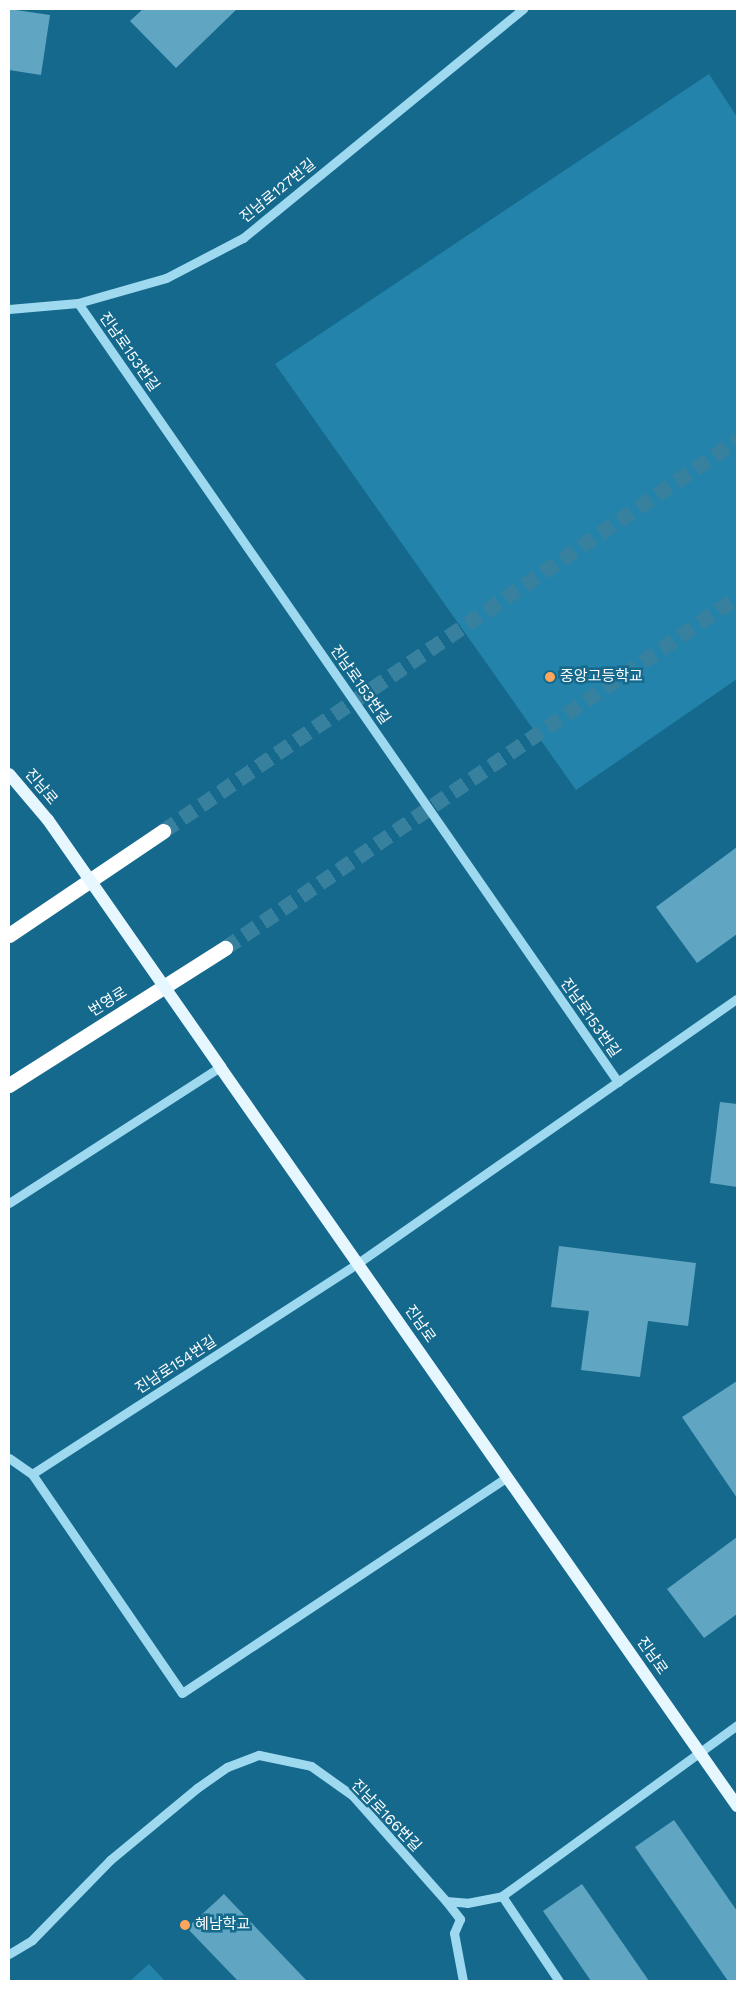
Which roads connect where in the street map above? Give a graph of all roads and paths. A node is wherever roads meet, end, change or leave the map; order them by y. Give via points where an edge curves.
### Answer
1 (523, 9) edge
2 (78, 303) junction
3 (9, 309) edge
4 (9, 774) edge
5 (163, 831) tunnel mouth
6 (9, 935) edge
7 (225, 948) tunnel mouth
8 (737, 999) edge
9 (220, 1067) junction
10 (618, 1082) junction
11 (9, 1085) edge
12 (9, 1203) edge
13 (358, 1263) junction
14 (9, 1458) edge
15 (32, 1474) junction
16 (507, 1477) junction
17 (737, 1725) edge
18 (699, 1751) junction
19 (737, 1806) edge
20 (502, 1896) junction
21 (446, 1901) junction
22 (9, 1954) edge
23 (463, 1981) edge
24 (559, 1981) edge

1 - 2 street, 진남로127번길 via 242,238 166,278
2 - 3 street, 진남로127번길
2 - 10 street, 진남로153번길
4 - 9 main road, 진남로, bridge via 48,820
5 - 6 highway
7 - 11 highway, 번영로
8 - 10 street
9 - 12 street
9 - 13 main road, 진남로
10 - 13 street
13 - 15 street, 진남로154번길
13 - 16 main road, 진남로
14 - 15 street
15 - 16 street via 182,1693
16 - 18 main road, 진남로
17 - 18 street
18 - 19 main road, 진남로
18 - 20 street
20 - 21 street via 468,1903
20 - 24 street
21 - 22 street, 진남로166번길 via 353,1796 311,1766 259,1754 227,1767 197,1788 110,1860 32,1940
21 - 23 street, 진남로166번길 via 460,1919 454,1933

